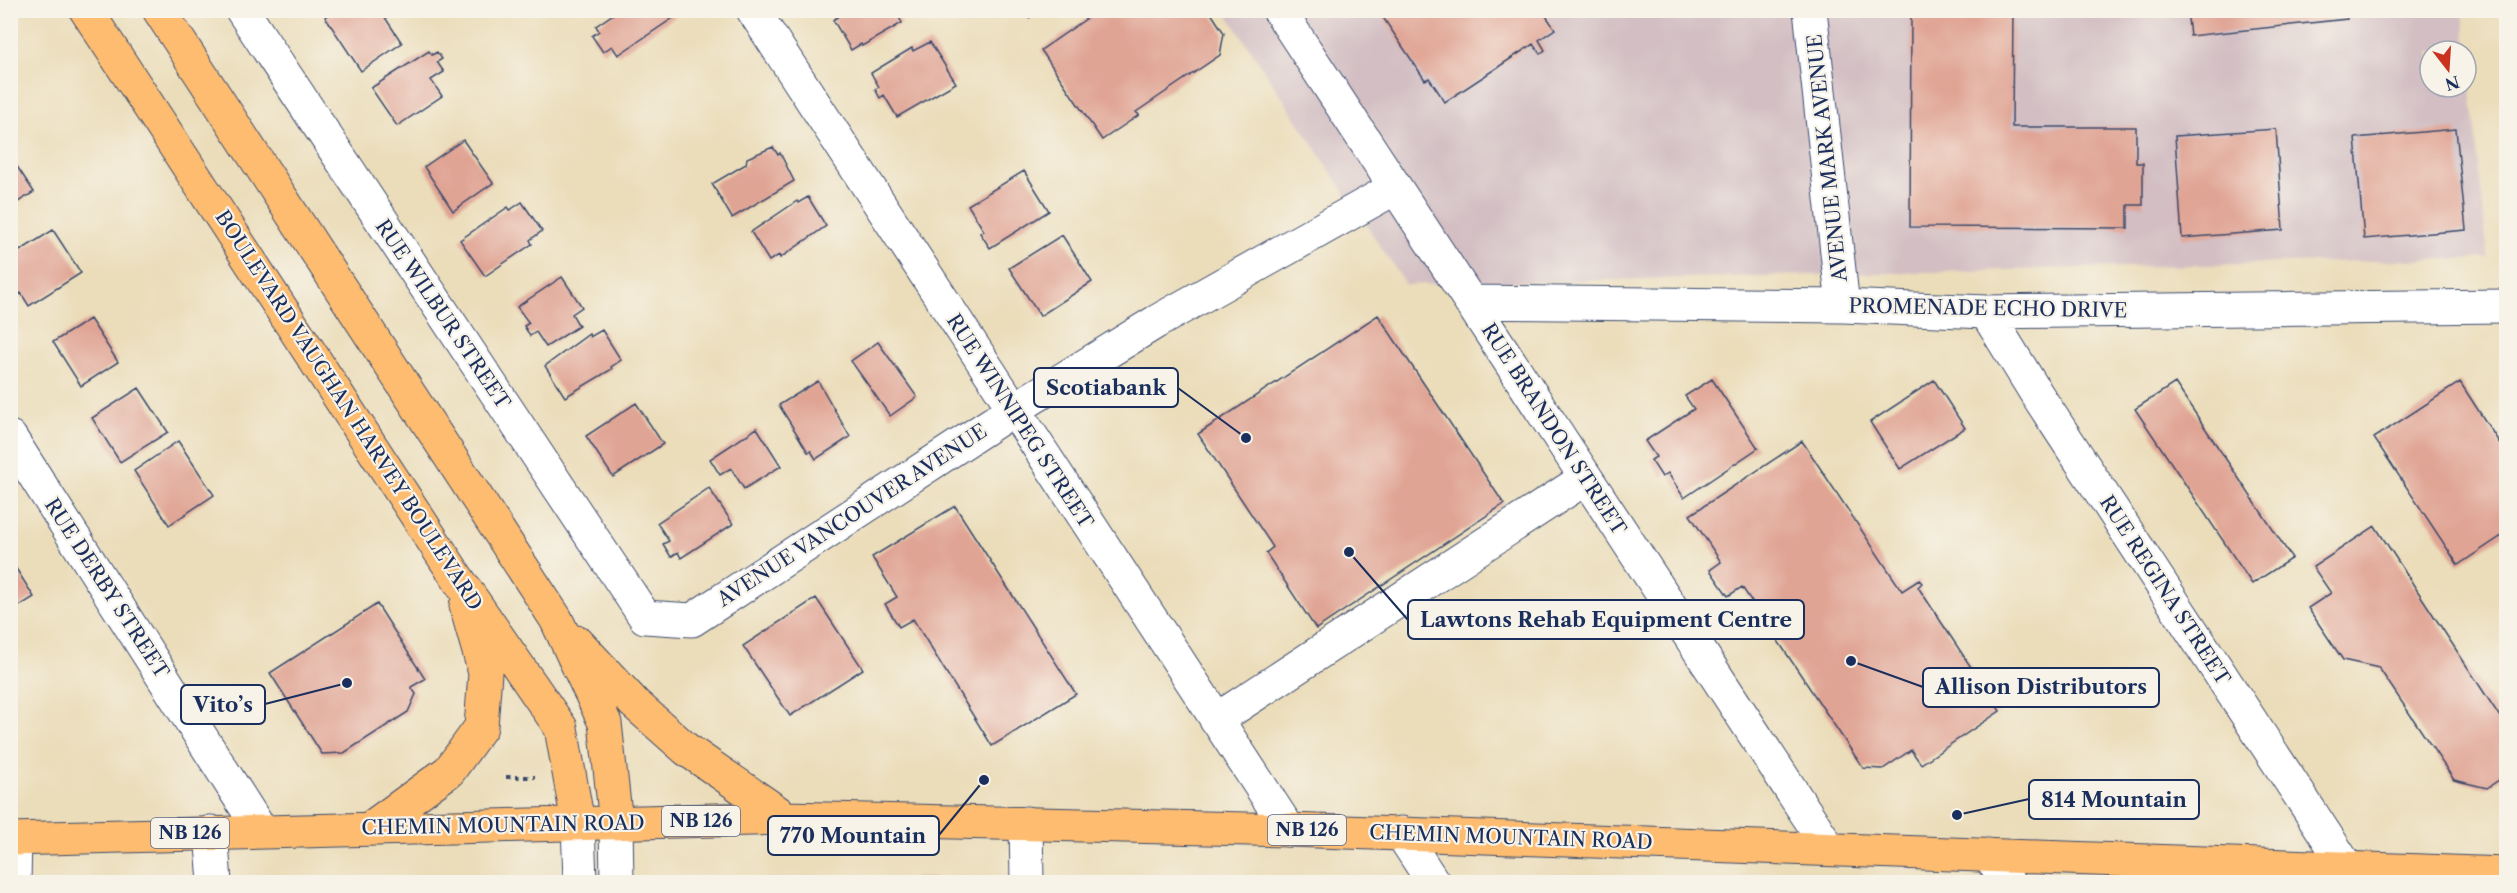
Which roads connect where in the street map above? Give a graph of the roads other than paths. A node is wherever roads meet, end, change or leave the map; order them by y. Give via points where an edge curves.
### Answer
1 (86, 10) edge
2 (159, 10) edge
3 (242, 10) edge
4 (753, 10) edge
5 (1279, 10) edge
6 (1810, 10) edge
7 (1395, 188) junction
8 (1470, 302) junction
9 (1843, 306) junction
10 (2506, 306) edge
11 (1986, 312) junction
12 (1013, 410) junction
13 (10, 437) edge
14 (1586, 478) junction
15 (459, 579) junction
16 (645, 617) joint
17 (556, 619) junction
18 (1216, 720) junction
19 (786, 819) junction
20 (578, 823) junction
21 (616, 823) junction
22 (1026, 823) junction
23 (369, 829) junction
24 (1289, 830) junction
25 (261, 831) junction
26 (212, 832) junction
27 (1401, 833) junction
28 (13, 839) edge
29 (1829, 848) junction
30 (1989, 855) junction
31 (2348, 874) edge
32 (2506, 874) edge
33 (14, 882) edge
34 (215, 882) edge
35 (580, 882) edge
36 (616, 882) edge
37 (1027, 882) edge
38 (1432, 882) edge
39 (2008, 882) edge

1 - 15 main road, BOULEVARD VAUGHAN HARVEY BOULEVARD
2 - 17 main road
3 - 16 street, RUE WILBUR STREET
4 - 12 street, RUE WINNIPEG STREET
5 - 7 street, RUE BRANDON STREET
6 - 9 street, AVENUE MARK AVENUE
7 - 8 street, RUE BRANDON STREET
7 - 12 street, AVENUE VANCOUVER AVENUE via 1156,322
8 - 9 street, PROMENADE ECHO DRIVE
8 - 14 street, RUE BRANDON STREET
9 - 11 street, PROMENADE ECHO DRIVE
10 - 11 street, PROMENADE ECHO DRIVE
11 - 31 street, RUE REGINA STREET
12 - 16 street, AVENUE VANCOUVER AVENUE via 692,620
12 - 18 street, RUE WINNIPEG STREET
13 - 25 street, RUE DERBY STREET
14 - 18 street
14 - 29 street, RUE BRANDON STREET
15 - 20 main road, BOULEVARD VAUGHAN HARVEY BOULEVARD via 561,728
15 - 23 main road via 485,673 481,726 448,771
17 - 19 main road via 634,703 686,749
17 - 21 main road via 605,723
18 - 24 street, RUE WINNIPEG STREET
19 - 21 main road, CHEMIN MOUNTAIN ROAD / NB 126
19 - 22 main road, CHEMIN MOUNTAIN ROAD / NB 126
20 - 21 main road, CHEMIN MOUNTAIN ROAD / NB 126
20 - 23 main road, CHEMIN MOUNTAIN ROAD / NB 126
20 - 35 street
21 - 36 street
22 - 24 main road, CHEMIN MOUNTAIN ROAD / NB 126
22 - 37 street
23 - 25 main road, CHEMIN MOUNTAIN ROAD / NB 126
24 - 27 main road, CHEMIN MOUNTAIN ROAD / NB 126
25 - 26 main road, CHEMIN MOUNTAIN ROAD / NB 126
26 - 28 main road, CHEMIN MOUNTAIN ROAD / NB 126
26 - 34 street
27 - 29 main road, CHEMIN MOUNTAIN ROAD / NB 126
27 - 38 street
28 - 33 street
29 - 30 main road, CHEMIN MOUNTAIN ROAD / NB 126
30 - 31 main road, CHEMIN MOUNTAIN ROAD / NB 126
30 - 39 street
31 - 32 main road, CHEMIN MOUNTAIN ROAD / NB 126

